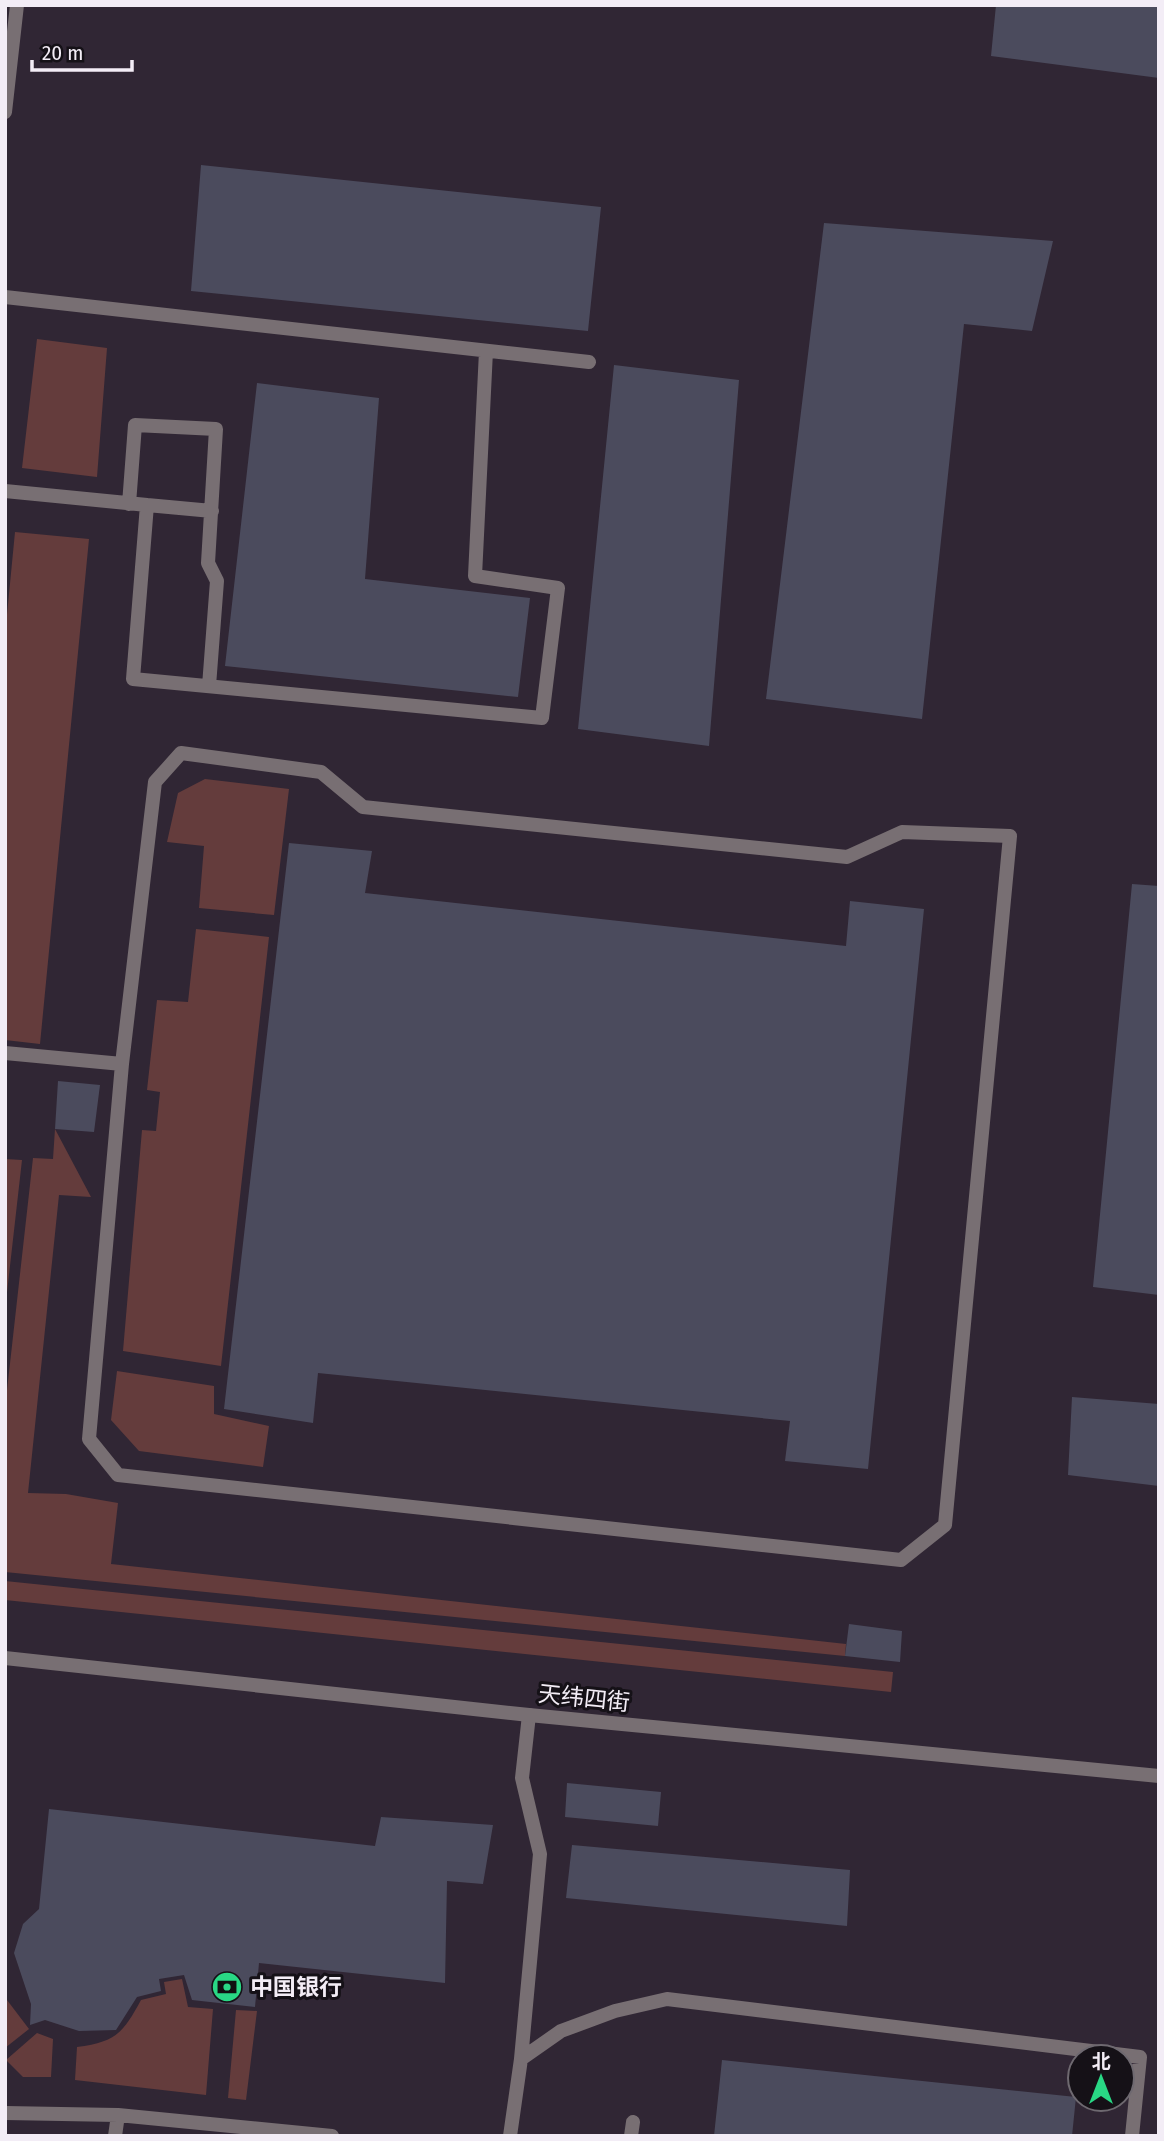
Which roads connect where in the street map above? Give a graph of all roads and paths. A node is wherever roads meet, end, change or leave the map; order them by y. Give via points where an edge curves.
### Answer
1 (17, 5) edge
2 (5, 112) edge
3 (5, 297) edge
4 (486, 351) junction
5 (589, 362) dead end
6 (5, 491) edge
7 (129, 504) junction
8 (147, 505) junction
9 (212, 511) junction
10 (209, 686) junction
11 (5, 1053) edge
12 (122, 1064) junction
13 (5, 1658) edge
14 (529, 1715) junction
15 (1159, 1776) edge
16 (521, 2059) junction
17 (5, 2113) edge
18 (118, 2115) junction
19 (115, 2136) edge
20 (332, 2136) edge
21 (510, 2136) edge
22 (1132, 2136) edge

1 - 2 street
3 - 4 street
4 - 5 street
4 - 10 street via 475,576 558,588 542,718
6 - 7 street
7 - 8 street
7 - 9 street via 135,425 216,429
8 - 9 street
8 - 10 street via 133,679
9 - 10 street via 208,564 217,580
11 - 12 street
12 - 12 street via 89,1439 118,1475 901,1560 945,1525 1010,836 902,832 847,857 363,807 321,772 181,753 155,782
13 - 14 street, 天纬四街
14 - 15 street, 天纬四街
14 - 16 street via 522,1778 540,1854
16 - 21 street
16 - 22 street via 561,2031 615,2011 667,1999 1140,2057
17 - 18 street
18 - 19 street
18 - 20 street

